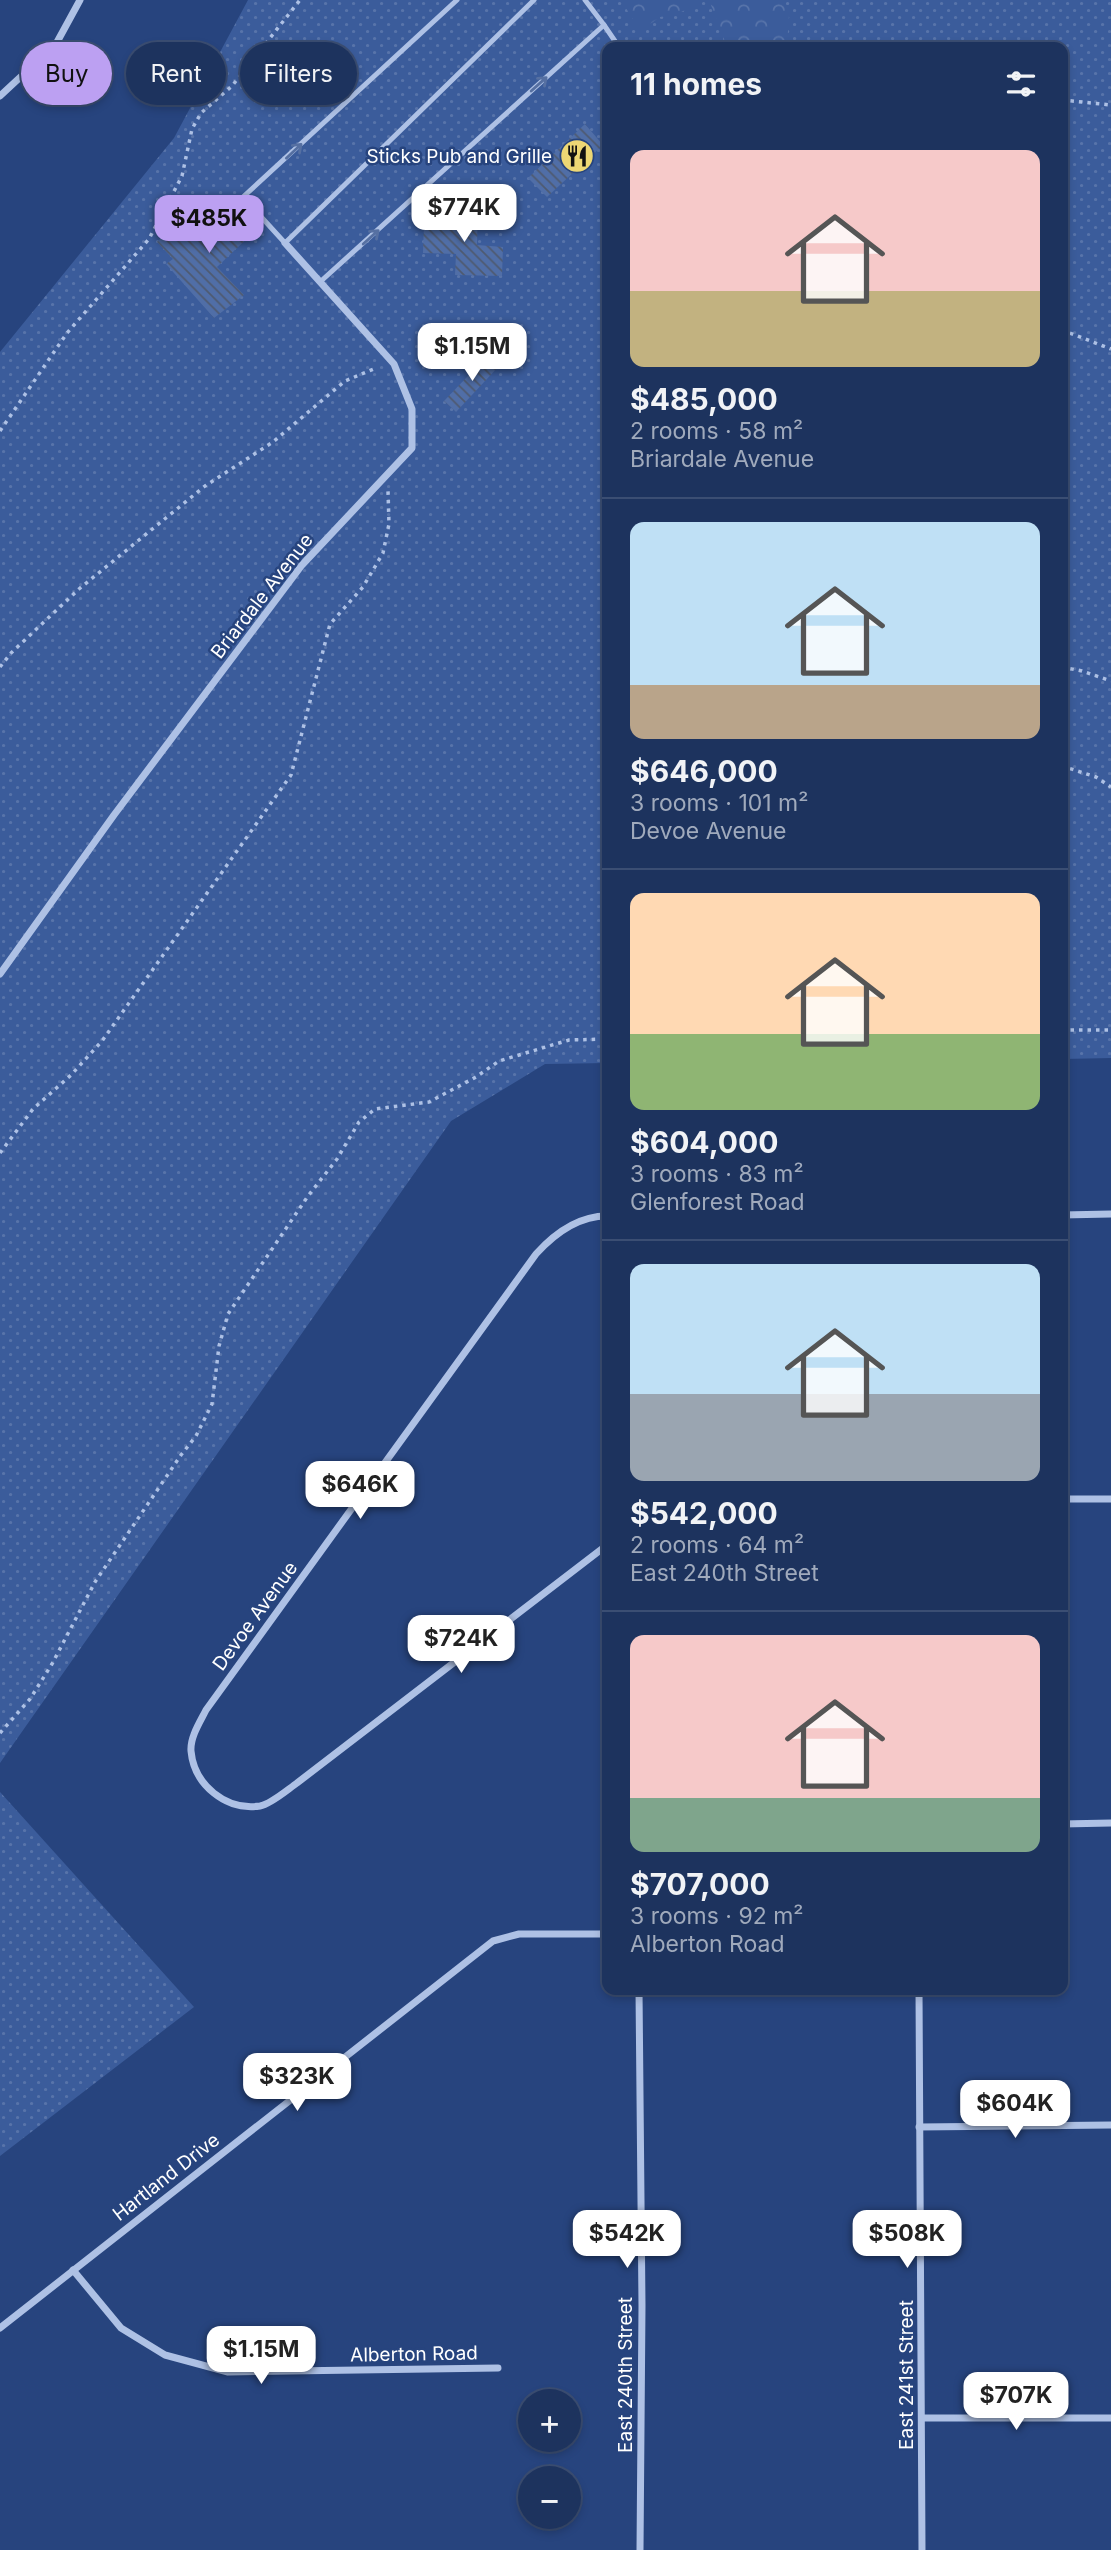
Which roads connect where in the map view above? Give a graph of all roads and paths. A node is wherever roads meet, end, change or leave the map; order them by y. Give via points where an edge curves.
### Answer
1 (80, 0) edge
2 (300, 0) edge
3 (457, 0) edge
4 (534, 0) edge
5 (585, 0) edge
6 (604, 25) junction
7 (616, 42) edge
8 (0, 96) edge
9 (1068, 101) edge
10 (1111, 105) edge
11 (285, 243) junction
12 (320, 282) junction
13 (1068, 332) edge
14 (1111, 349) edge
15 (376, 368) dead end
16 (0, 431) edge
17 (388, 491) dead end
18 (0, 667) edge
19 (1068, 668) edge
20 (1111, 681) edge
21 (1068, 768) edge
22 (1111, 787) edge
23 (0, 974) edge
24 (1068, 1030) edge
25 (1111, 1030) edge
26 (602, 1039) edge
27 (0, 1153) edge
28 (1111, 1214) edge
29 (1068, 1215) edge
30 (602, 1216) edge
31 (1068, 1499) edge
32 (1111, 1499) edge
33 (602, 1549) edge
34 (0, 1733) edge
35 (1111, 1823) edge
36 (1068, 1824) edge
37 (602, 1934) edge
38 (639, 1995) edge
39 (919, 1995) edge
40 (1111, 2125) edge
41 (919, 2127) junction
42 (73, 2270) junction
43 (0, 2328) edge
44 (498, 2368) dead end
45 (922, 2418) junction
46 (1111, 2418) edge
47 (640, 2550) edge
48 (922, 2550) edge

1 - 8 street via 56,44
2 - 16 path via 232,86 201,113 191,130 182,176 149,239 67,333
11 -> 3 lane via 243,197
4 - 11 lane
5 - 6 lane
6 - 7 lane
12 -> 6 lane
9 - 10 path
11 - 12 street, Briardale Avenue
12 - 23 street, Briardale Avenue via 394,364 412,409 412,447 302,565
13 - 14 path
15 - 18 path via 345,381 273,442 205,486 79,589
17 - 27 path via 389,524 383,553 363,587 330,624 291,775 102,1041 33,1109
19 - 20 path
21 - 22 path
24 - 25 path
26 - 34 path via 569,1040 499,1061 429,1102 375,1109 359,1122 228,1314 212,1404 197,1436 95,1582 30,1699
28 - 29 street
30 - 33 street, Devoe Avenue via 554,1234 536,1254 206,1710 191,1751 199,1776 211,1793 234,1804 262,1806
31 - 32 street
35 - 36 street
37 - 42 street, Hartland Drive via 519,1934 494,1941
38 - 47 street, East 240th Street
39 - 41 street, East 241st Street
40 - 41 street
41 - 45 street, East 241st Street
42 - 43 street, Hartland Drive
42 - 44 street, Alberton Road via 121,2328 165,2355 228,2372
45 - 46 street
45 - 48 street, East 241st Street

